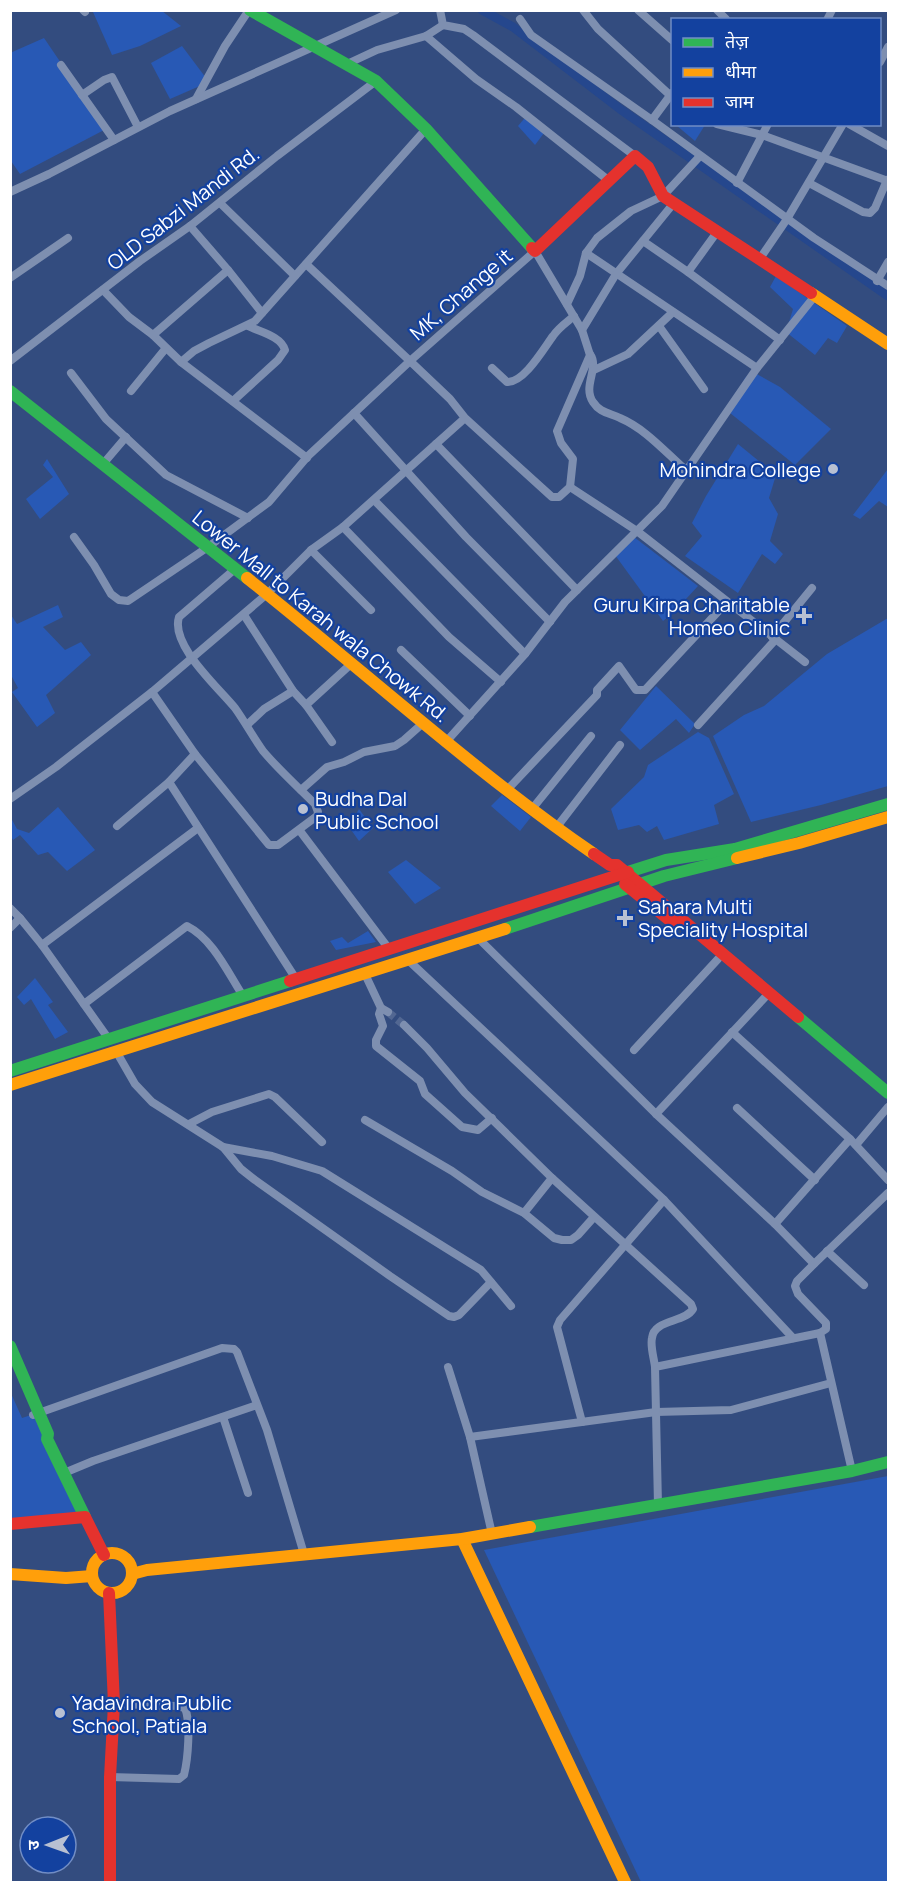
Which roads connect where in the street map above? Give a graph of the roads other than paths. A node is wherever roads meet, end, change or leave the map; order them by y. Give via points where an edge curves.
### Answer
1 (249, 10) edge
2 (396, 10) edge
3 (583, 10) edge
4 (638, 10) edge
5 (441, 16) edge
6 (520, 19) dead end
7 (426, 36) junction
8 (671, 39) edge
9 (313, 48) junction
10 (347, 64) junction
11 (61, 65) dead end
12 (376, 81) junction
13 (671, 94) edge
14 (82, 95) junction
15 (671, 96) edge
16 (196, 99) junction
17 (652, 120) junction
18 (725, 126) edge
19 (767, 126) edge
20 (842, 126) edge
21 (853, 126) edge
22 (138, 128) junction
23 (426, 129) junction
24 (762, 135) junction
25 (114, 140) junction
26 (888, 146) edge
27 (635, 156) junction
28 (824, 158) junction
29 (698, 159) junction
30 (608, 180) junction
31 (888, 180) edge
32 (737, 183) junction
33 (809, 183) junction
34 (10, 192) edge
35 (668, 200) junction
36 (220, 203) junction
37 (785, 222) junction
38 (190, 226) junction
39 (717, 232) junction
40 (68, 238) dead end
41 (643, 241) junction
42 (535, 251) junction
43 (586, 253) junction
44 (759, 260) junction
45 (888, 261) edge
46 (306, 264) junction
47 (228, 270) junction
48 (688, 272) junction
49 (616, 274) junction
50 (296, 276) junction
51 (10, 278) edge
52 (877, 281) junction
53 (888, 286) edge
54 (103, 290) junction
55 (814, 297) junction
56 (567, 304) junction
57 (673, 312) junction
58 (262, 313) junction
59 (574, 316) junction
60 (248, 326) junction
61 (659, 326) junction
62 (582, 330) junction
63 (153, 335) junction
64 (780, 340) junction
65 (888, 344) edge
66 (166, 348) junction
67 (590, 355) junction
68 (10, 361) edge
69 (410, 361) junction
70 (181, 362) junction
71 (492, 368) dead end
72 (757, 368) junction
73 (594, 370) junction
74 (71, 373) dead end
75 (704, 389) dead end
76 (10, 391) edge
77 (130, 391) dead end
78 (233, 401) junction
79 (354, 413) junction
80 (465, 418) junction
81 (126, 437) junction
82 (436, 444) junction
83 (307, 458) junction
84 (103, 464) junction
85 (407, 470) junction
86 (687, 471) junction
87 (570, 487) junction
88 (374, 500) junction
89 (248, 518) junction
90 (343, 528) junction
91 (637, 531) junction
92 (74, 537) dead end
93 (208, 547) junction
94 (311, 550) junction
95 (235, 568) junction
96 (812, 588) dead end
97 (577, 590) junction
98 (267, 594) junction
99 (727, 602) junction
100 (371, 610) dead end
101 (244, 615) junction
102 (550, 622) junction
103 (774, 638) junction
104 (401, 650) dead end
105 (525, 654) junction
106 (192, 659) junction
107 (805, 662) dead end
108 (351, 664) junction
109 (501, 682) junction
110 (293, 691) junction
111 (152, 692) junction
112 (306, 705) junction
113 (470, 716) junction
114 (422, 724) junction
115 (247, 725) junction
116 (698, 725) dead end
117 (591, 736) dead end
118 (332, 742) dead end
119 (445, 743) junction
120 (620, 745) dead end
121 (195, 754) junction
122 (169, 782) junction
123 (301, 790) junction
124 (507, 790) junction
125 (10, 799) edge
126 (888, 804) edge
127 (532, 809) junction
128 (888, 817) edge
129 (854, 821) junction
130 (117, 826) dead end
131 (198, 828) junction
132 (556, 828) junction
133 (300, 831) junction
134 (622, 875) junction
135 (634, 886) junction
136 (10, 908) edge
137 (20, 918) junction
138 (10, 928) edge
139 (427, 938) junction
140 (478, 938) junction
141 (42, 945) junction
142 (389, 950) junction
143 (433, 952) junction
144 (407, 959) junction
145 (718, 959) junction
146 (364, 972) junction
147 (297, 980) junction
148 (767, 995) junction
149 (243, 996) junction
150 (84, 1004) junction
151 (404, 1025) tunnel mouth
152 (732, 1032) junction
153 (108, 1039) junction
154 (634, 1050) dead end
155 (116, 1051) junction
156 (10, 1071) edge
157 (10, 1085) edge
158 (888, 1093) edge
159 (888, 1103) edge
160 (888, 1107) edge
161 (737, 1108) dead end
162 (656, 1114) junction
163 (492, 1118) junction
164 (365, 1120) dead end
165 (189, 1124) junction
166 (322, 1142) dead end
167 (853, 1142) junction
168 (224, 1147) junction
169 (552, 1178) junction
170 (888, 1179) edge
171 (815, 1180) junction
172 (888, 1192) edge
173 (664, 1200) junction
174 (524, 1213) junction
175 (594, 1216) junction
176 (775, 1224) junction
177 (625, 1245) junction
178 (827, 1251) junction
179 (814, 1264) junction
180 (491, 1282) junction
181 (864, 1286) dead end
182 (510, 1306) dead end
183 (820, 1333) junction
184 (793, 1338) junction
185 (10, 1346) edge
186 (10, 1361) edge
187 (448, 1367) dead end
188 (655, 1367) junction
189 (831, 1383) junction
190 (257, 1405) junction
191 (656, 1412) junction
192 (36, 1414) junction
193 (223, 1417) junction
194 (582, 1422) junction
195 (470, 1437) junction
196 (888, 1462) edge
197 (852, 1471) junction
198 (64, 1473) junction
199 (248, 1493) dead end
200 (658, 1505) junction
201 (85, 1517) junction
202 (10, 1524) edge
203 (492, 1534) junction
204 (462, 1539) junction
205 (104, 1554) junction
206 (304, 1554) junction
207 (10, 1574) edge
208 (132, 1574) junction
209 (92, 1576) junction
210 (109, 1593) junction
211 (114, 1704) junction
212 (110, 1777) junction
213 (110, 1882) edge
214 (626, 1882) edge

1 - 9 main road
1 - 16 street
2 - 9 street
3 - 13 street via 598,29
4 - 8 street
5 - 7 street
5 - 27 street via 473,35
6 - 17 street via 531,35
7 - 10 street via 377,50
7 - 30 street
9 - 10 main road
9 - 16 street
10 - 12 main road
11 - 14 street
12 - 23 main road
12 - 36 street, OLD Sabzi Mandi Rd.
14 - 22 street via 112,77
14 - 25 street
15 - 17 street
16 - 22 street
17 - 29 street
18 - 24 street
19 - 24 street
20 - 28 street
21 - 26 street
22 - 25 street
23 - 42 main road
23 - 46 street
24 - 28 street
24 - 32 street
25 - 34 street
27 - 30 main road
27 - 35 main road via 648,167
28 - 31 street
28 - 33 street
29 - 32 street
29 - 35 street
30 - 42 main road
31 - 33 street via 870,213
32 - 37 street
33 - 37 street
35 - 39 main road
35 - 41 street
35 - 43 street via 631,211 597,238
36 - 38 street, OLD Sabzi Mandi Rd.
36 - 50 street
37 - 44 street
37 - 52 street
38 - 47 street
38 - 54 street, OLD Sabzi Mandi Rd.
39 - 44 main road
39 - 48 street
40 - 51 street
41 - 48 street
41 - 49 street
42 - 56 street, MK, Change it
42 - 69 street, MK, Change it
43 - 49 street
43 - 56 street
44 - 55 main road
45 - 52 street
46 - 50 street
46 - 69 street
47 - 58 street
47 - 63 street
48 - 64 street
49 - 57 street
49 - 62 street
50 - 58 street
52 - 53 street
54 - 63 street
54 - 68 street, OLD Sabzi Mandi Rd.
55 - 64 street
55 - 65 main road
56 - 59 street, MK, Change it
57 - 61 street
57 - 72 street
58 - 60 street
59 - 62 street, MK, Change it
59 - 71 street via 554,333 536,360 514,382 507,382
60 - 70 street via 208,343
60 - 78 street via 278,340 285,350
61 - 73 street via 628,354
61 - 75 street
62 - 67 street, MK, Change it
63 - 66 street
64 - 72 street
66 - 70 street
66 - 77 street
67 - 73 street, MK, Change it
67 - 87 street via 557,431 573,459
69 - 79 street
69 - 80 street, MK, Change it
70 - 78 street
72 - 86 street
73 - 86 street, MK, Change it via 589,390 594,404 602,412 636,426
74 - 81 street via 106,419
76 - 84 main road, Lower Mall to Karah wala Chowk Rd.
78 - 83 street
79 - 83 street
79 - 85 street
80 - 82 street
80 - 87 street, MK, Change it via 552,497 560,497
81 - 84 street
81 - 89 street via 166,475
82 - 85 street
82 - 97 street
83 - 89 street via 269,502
84 - 93 main road, Lower Mall to Karah wala Chowk Rd.
85 - 88 street
85 - 102 street via 473,545
86 - 91 street via 662,506
87 - 91 street
88 - 90 street
88 - 105 street
89 - 93 street
90 - 94 street
90 - 109 street via 449,637
91 - 97 street
91 - 99 street
92 - 93 street via 111,594 124,602
93 - 95 main road, Lower Mall to Karah wala Chowk Rd.
94 - 98 street
94 - 100 street
95 - 98 main road, Lower Mall to Karah wala Chowk Rd.
95 - 106 street via 179,617 179,634
96 - 103 street
97 - 102 street
98 - 101 street
98 - 108 main road, Lower Mall to Karah wala Chowk Rd.
99 - 103 street
99 - 124 street via 645,690 636,690 619,666 597,690 597,695
101 - 106 street
101 - 110 street
102 - 105 street
103 - 107 street
103 - 116 street
104 - 113 street
105 - 109 street
106 - 111 street
106 - 115 street
108 - 112 street
108 - 114 main road, Lower Mall to Karah wala Chowk Rd.
109 - 113 street
110 - 112 street
110 - 115 street
111 - 121 street
111 - 125 street
112 - 118 street
113 - 119 street
114 - 119 main road, Lower Mall to Karah wala Chowk Rd.
114 - 123 street via 395,746 364,752 327,767
115 - 123 street via 262,749
117 - 127 street
119 - 124 main road, Lower Mall to Karah wala Chowk Rd.
120 - 132 street
121 - 122 street
121 - 133 street via 269,844 278,845
122 - 130 street
122 - 131 street
123 - 133 street via 318,812
124 - 127 main road, Lower Mall to Karah wala Chowk Rd.
126 - 129 main road
127 - 132 main road, Lower Mall to Karah wala Chowk Rd.
128 - 129 main road
129 - 134 main road via 735,849 666,860
129 - 135 main road via 799,843 691,868
131 - 141 street
131 - 147 street
132 - 134 main road, Lower Mall to Karah wala Chowk Rd. via 610,865 616,865
133 - 142 street
134 - 135 main road, Lower Mall to Karah wala Chowk Rd.
134 - 139 main road
135 - 140 main road
135 - 145 main road
135 - 148 main road
136 - 137 street
137 - 138 street
137 - 141 street
139 - 142 main road
139 - 143 main road
140 - 143 main road
140 - 162 street
141 - 150 street
142 - 147 main road
143 - 144 main road
144 - 146 main road
144 - 173 street
145 - 148 main road
145 - 154 street
146 - 155 main road
146 - 163 street via 385,1010 379,1014 383,1026 376,1046 420,1081 425,1094 462,1127 478,1130
147 - 149 main road
148 - 152 street
148 - 158 main road
148 - 159 main road
149 - 150 street via 209,945 187,926
149 - 153 main road
150 - 153 street
151 - 163 street
152 - 162 street
152 - 167 street
153 - 156 main road
155 - 157 main road
155 - 165 street via 142,1092
160 - 167 street
161 - 171 street
162 - 176 street
163 - 169 street
164 - 174 street via 482,1192
165 - 166 street via 212,1112 269,1094
165 - 168 street
167 - 170 street
167 - 171 street
168 - 180 street via 272,1156 322,1172 481,1270
168 - 180 street via 255,1180 449,1316 459,1315
169 - 174 street
169 - 175 street
171 - 176 street
172 - 178 street
173 - 177 street
173 - 184 street
174 - 175 street via 554,1238 562,1240 578,1235
175 - 177 street
176 - 179 street
177 - 188 street via 693,1309 654,1331 651,1338
177 - 194 street via 557,1327
178 - 179 street
178 - 181 street
179 - 183 street via 795,1286 826,1323 826,1329
180 - 182 street
183 - 184 street
183 - 189 street
184 - 188 street
185 - 192 main road
186 - 192 main road
187 - 195 street
188 - 191 street
189 - 191 street via 731,1410
189 - 197 street
190 - 192 street via 237,1352 228,1347
190 - 193 street
190 - 206 street
191 - 194 street
191 - 200 street
192 - 198 main road
193 - 198 street
193 - 199 street
194 - 195 street
195 - 203 street
196 - 197 main road
197 - 200 main road
198 - 201 main road
200 - 203 main road
201 - 202 main road
201 - 205 main road
203 - 204 main road
204 - 206 main road
204 - 214 main road
205 - 208 main road via 123,1556
205 - 209 main road via 94,1563
206 - 208 main road
207 - 209 main road
208 - 210 main road via 122,1591
209 - 210 main road via 98,1587
210 - 211 main road
211 - 212 main road
211 - 212 street via 185,1708 187,1750 184,1775 178,1779
212 - 213 main road

